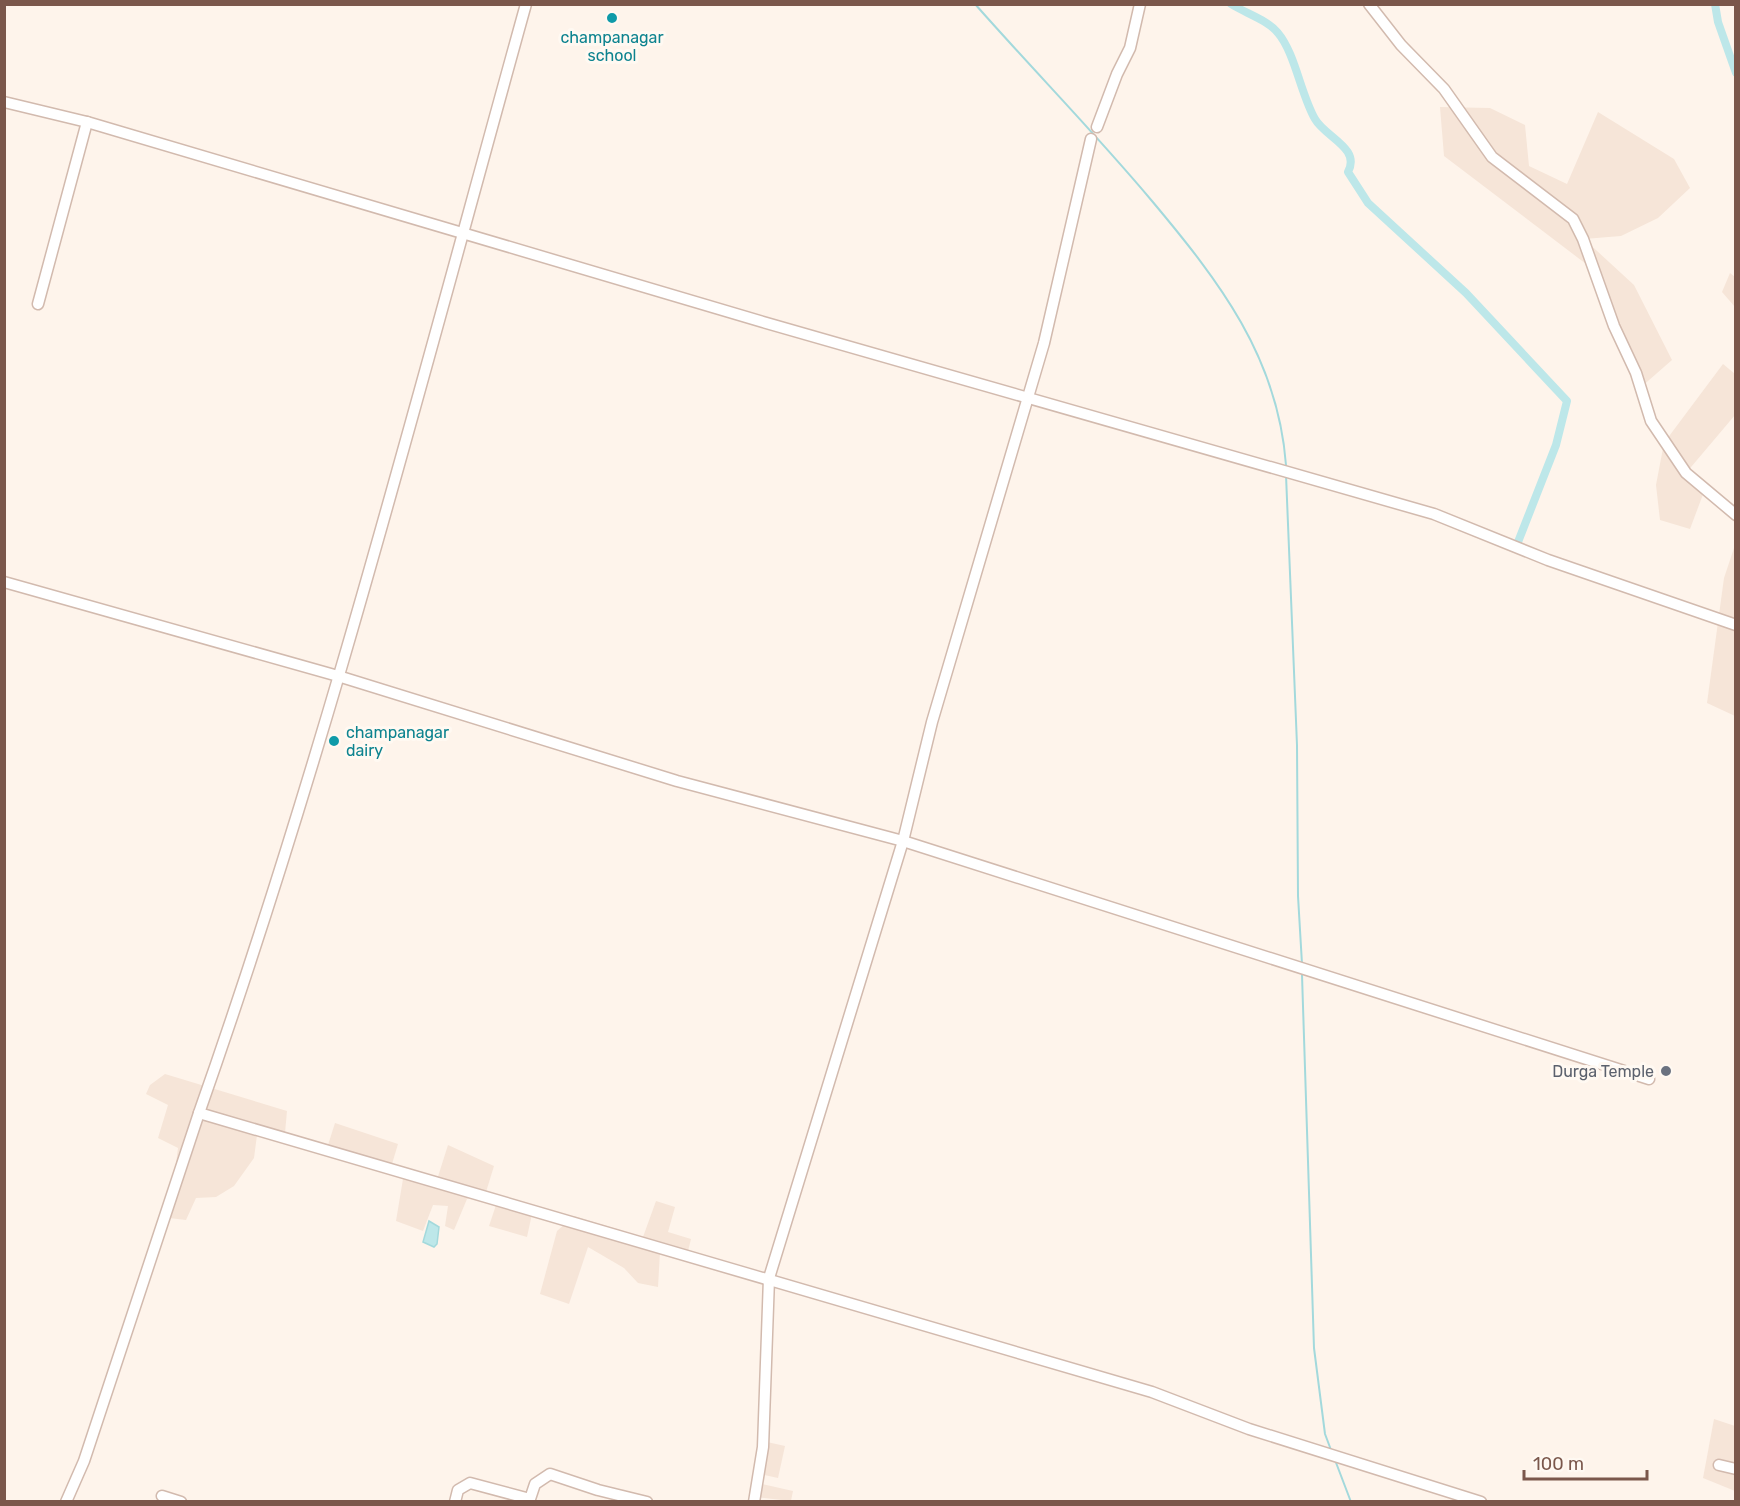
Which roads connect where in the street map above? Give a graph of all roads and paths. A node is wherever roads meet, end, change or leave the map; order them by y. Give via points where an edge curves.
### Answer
1 (526, 4) edge
2 (1140, 4) edge
3 (1369, 4) edge
4 (4, 102) edge
5 (87, 123) junction
6 (1097, 127) dead end
7 (1091, 139) dead end
8 (463, 233) junction
9 (38, 304) dead end
10 (1026, 396) junction
11 (1736, 515) edge
12 (4, 582) edge
13 (1736, 625) edge
14 (338, 676) junction
15 (903, 841) junction
16 (1649, 1078) dead end
17 (200, 1113) junction
18 (768, 1278) junction
19 (1719, 1465) dead end
20 (1736, 1469) edge
21 (162, 1496) dead end
22 (66, 1502) edge
23 (181, 1502) edge
24 (455, 1502) edge
25 (647, 1502) edge
26 (754, 1502) edge
27 (1481, 1502) edge

1 - 8 street
2 - 6 street via 1130,48
3 - 11 street via 1401,45 1444,89 1492,158 1573,219 1636,373 1651,422 1686,473
4 - 5 street
5 - 8 street
5 - 9 street
7 - 10 street via 1044,343
8 - 10 street
8 - 14 street
10 - 13 street via 1434,514 1548,560
10 - 15 street via 932,722
12 - 14 street
14 - 15 street via 677,781
14 - 17 street via 241,994
15 - 16 street
15 - 18 street
17 - 18 street
17 - 22 street via 84,1461
18 - 26 street via 763,1447
18 - 27 street via 1152,1392 1249,1429
19 - 20 street
21 - 23 street
24 - 25 street via 458,1490 470,1483 530,1499 535,1484 550,1474

